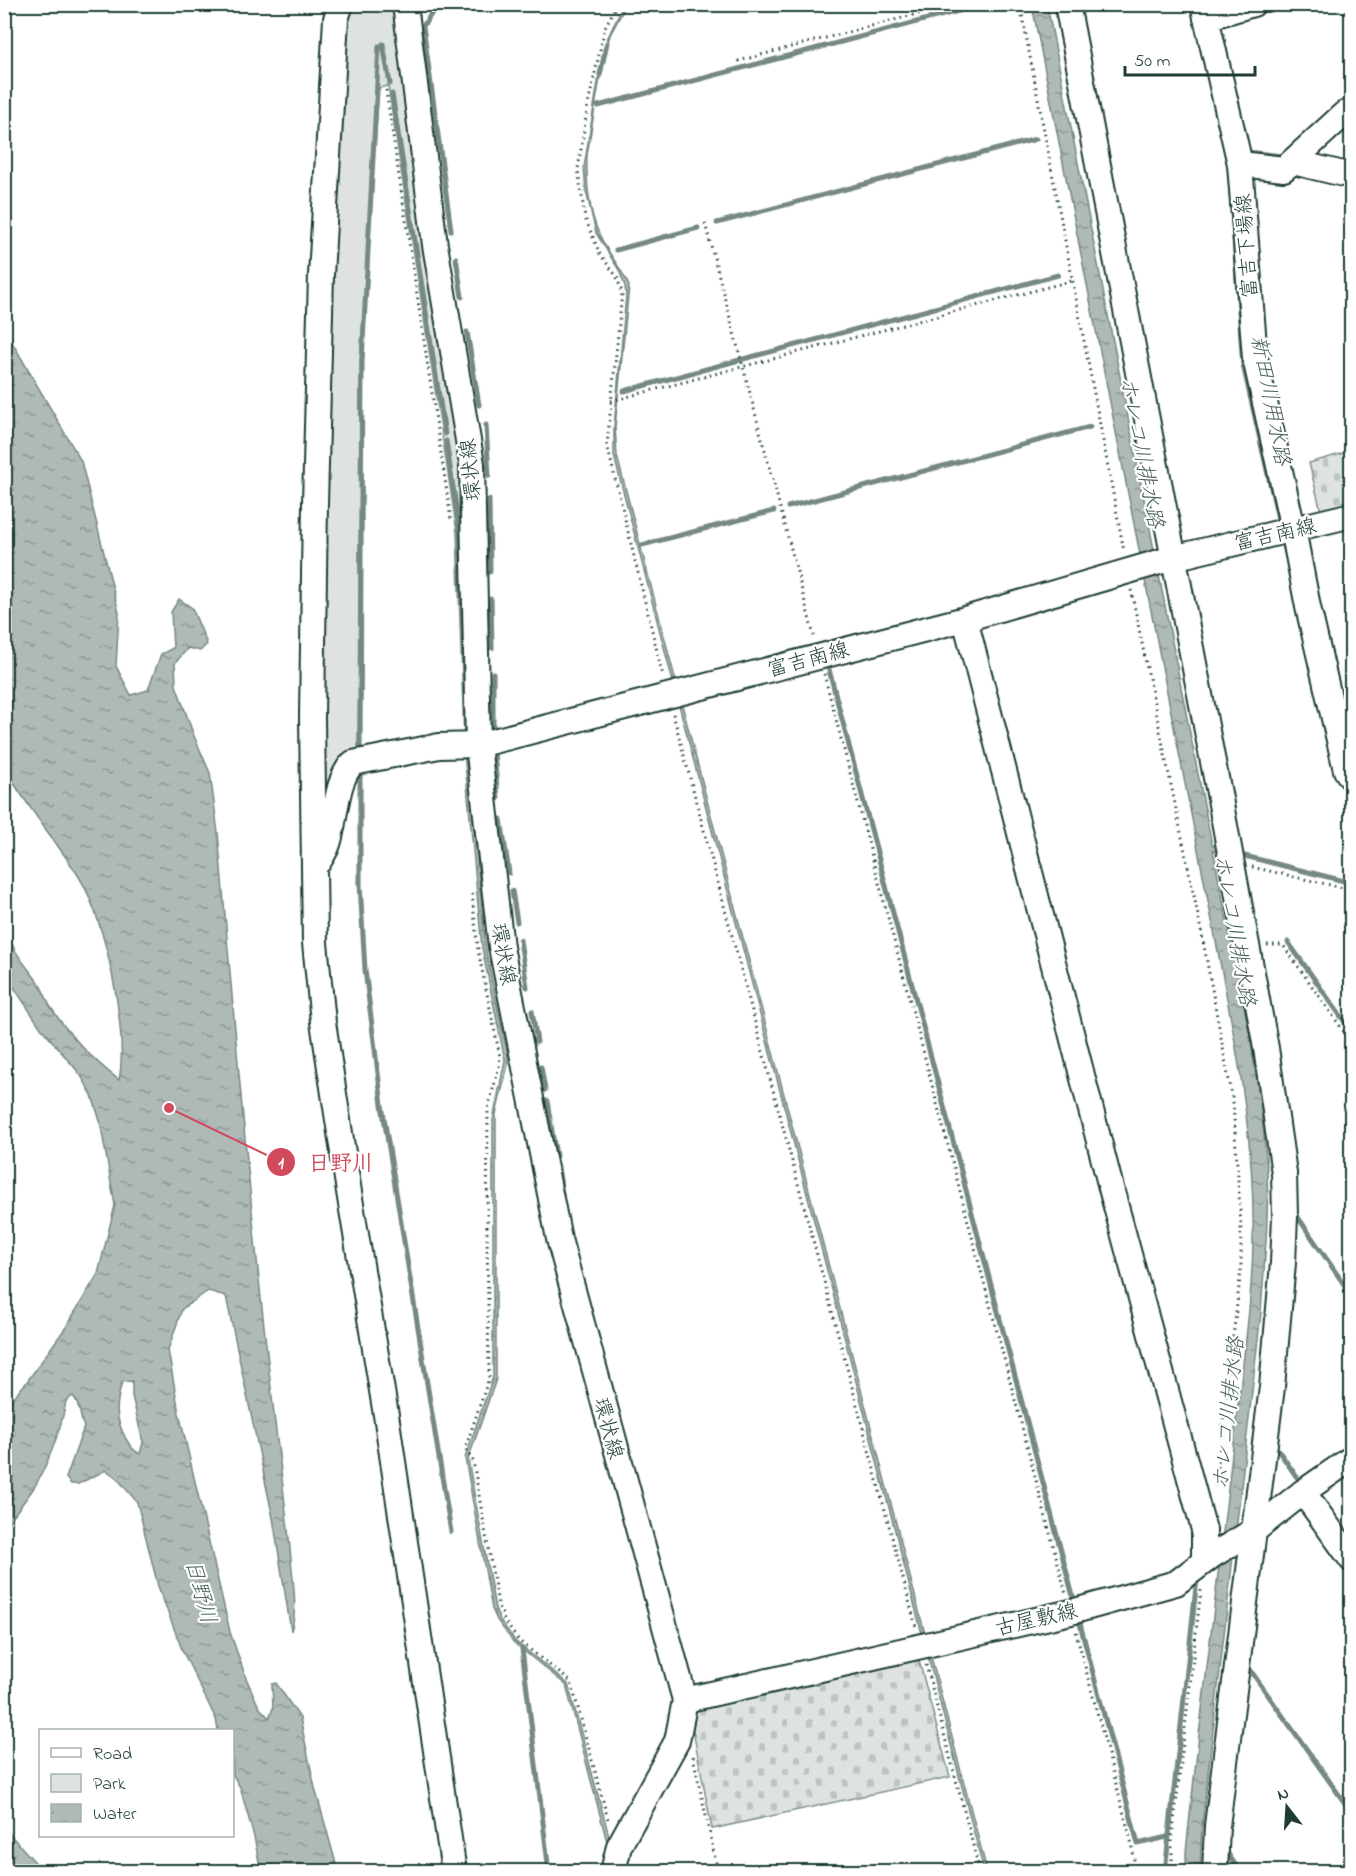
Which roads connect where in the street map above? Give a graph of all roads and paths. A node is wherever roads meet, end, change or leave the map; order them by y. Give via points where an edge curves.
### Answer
1 (341, 4) edge
2 (405, 4) edge
3 (617, 4) edge
4 (955, 4) edge
5 (1020, 4) edge
6 (1067, 4) edge
7 (1253, 4) edge
8 (1205, 11) edge
9 (738, 61) dead end
10 (386, 90) dead end
11 (1352, 111) edge
12 (1293, 162) junction
13 (1240, 164) junction
14 (1352, 176) edge
15 (705, 223) dead end
16 (1071, 281) junction
17 (741, 367) junction
18 (611, 401) junction
19 (1352, 515) edge
20 (451, 520) dead end
21 (1293, 529) junction
22 (1168, 560) junction
23 (1132, 570) junction
24 (965, 619) junction
25 (820, 656) junction
26 (668, 696) junction
27 (478, 745) junction
28 (1352, 779) edge
29 (1232, 864) junction
30 (315, 868) junction
31 (1352, 890) edge
32 (472, 892) dead end
33 (1248, 945) junction
34 (1352, 1043) edge
35 (1352, 1458) edge
36 (1303, 1492) junction
37 (1214, 1498) dead end
38 (1250, 1533) junction
39 (1208, 1558) junction
40 (1352, 1560) edge
41 (1071, 1612) junction
42 (921, 1647) junction
43 (685, 1700) junction
44 (692, 1749) dead end
45 (619, 1846) junction
46 (454, 1872) edge
47 (613, 1872) edge
48 (718, 1872) edge
49 (980, 1872) edge
50 (1136, 1872) edge
51 (1172, 1872) edge
52 (1215, 1872) edge

1 - 30 street via 336,19 321,275 312,717
2 - 27 street, 環状線 via 435,246 472,464
3 - 18 path via 605,27 578,169 585,218 622,293
4 - 9 path
5 - 16 path
6 - 22 street
7 - 8 street
8 - 13 street
10 - 20 path
11 - 12 street
12 - 13 street, 富吉下場線 via 1284,169
12 - 14 street
13 - 21 street, 富吉下場線 via 1255,358
15 - 17 path
16 - 17 path
16 - 23 path
17 - 18 path
17 - 25 path
18 - 26 path via 607,445
19 - 21 street, 富吉南線
21 - 22 street, 富吉南線
21 - 28 street, 富吉下場線 via 1343,759
22 - 23 street, 富吉南線
22 - 29 street
23 - 24 street, 富吉南線
23 - 37 path via 1233,1102 1241,1270
24 - 25 street, 富吉南線
24 - 39 street via 1204,1530
25 - 26 street, 富吉南線
25 - 41 path
26 - 27 street, 富吉南線
26 - 42 path
27 - 30 street, 富吉南線 via 439,746 353,763 343,781 327,846
27 - 43 street, 環状線 via 501,947 559,1239
29 - 31 path
29 - 33 street
30 - 46 street via 315,943 323,1022
32 - 45 path via 478,950 500,1058 488,1109 489,1378 465,1449 474,1461 504,1620 518,1640 571,1682 611,1832
33 - 34 path via 1283,945
33 - 38 street via 1284,1173 1285,1216 1272,1387
35 - 36 street, 古屋敷線
36 - 38 street, 古屋敷線
36 - 40 street
38 - 39 street, 古屋敷線
38 - 52 street
39 - 41 street, 古屋敷線 via 1176,1583
39 - 51 path via 1172,1839
41 - 42 street, 古屋敷線
41 - 50 path
42 - 43 street, 古屋敷線
42 - 49 path
43 - 45 street, 環状線 via 677,1741
44 - 48 path
45 - 47 street, 環状線

